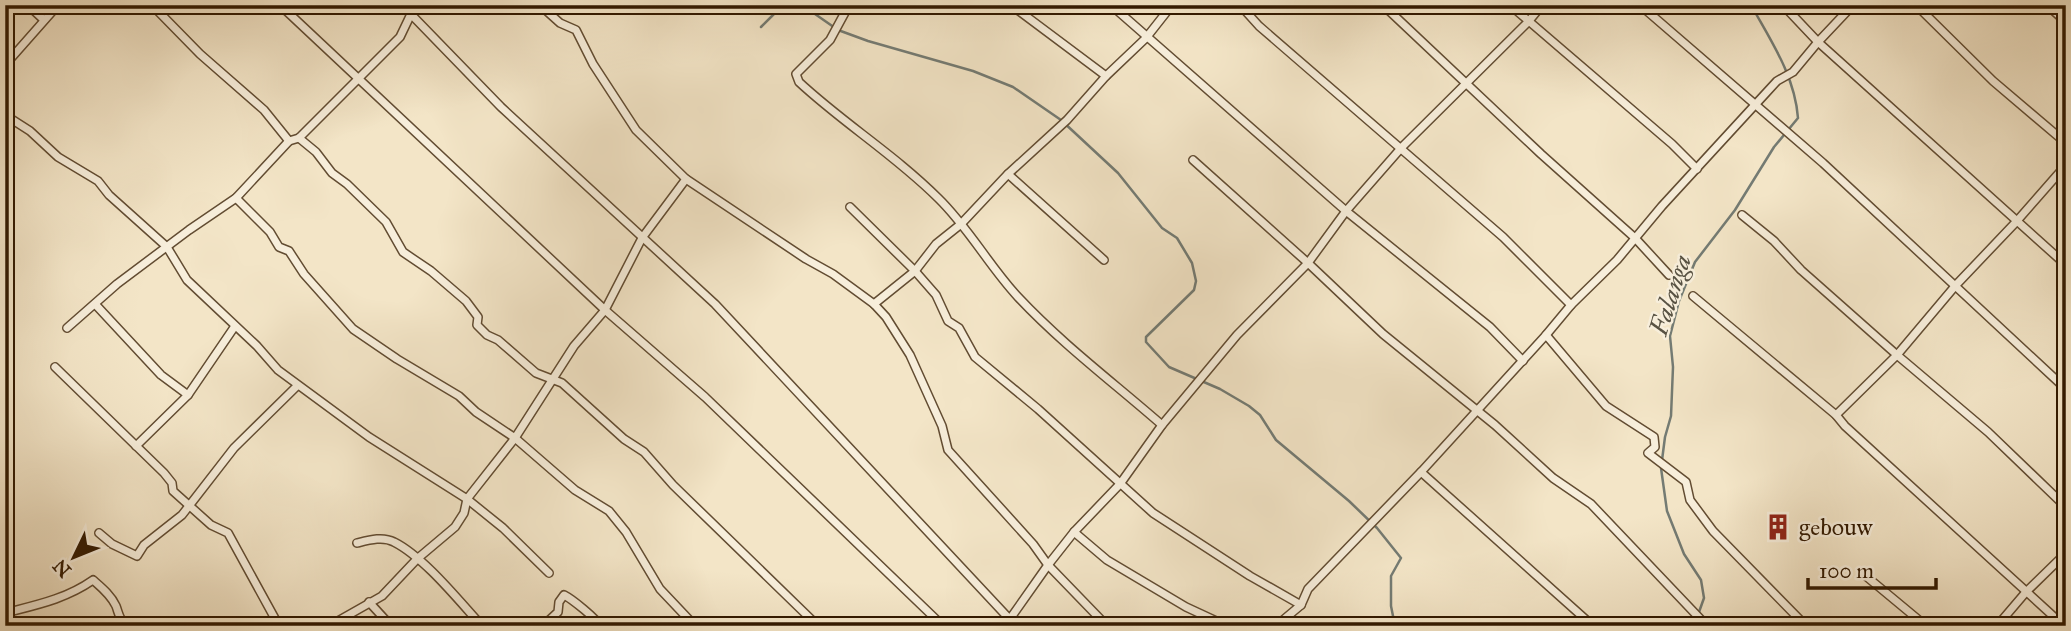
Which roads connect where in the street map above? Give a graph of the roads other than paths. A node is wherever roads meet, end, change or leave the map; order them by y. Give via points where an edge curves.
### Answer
1 (28, 5) edge
2 (58, 5) edge
3 (152, 5) edge
4 (279, 5) edge
5 (402, 5) edge
6 (420, 5) edge
7 (540, 5) edge
8 (849, 5) edge
9 (1111, 5) edge
10 (1172, 5) edge
11 (1240, 5) edge
12 (1383, 5) edge
13 (1510, 5) edge
14 (1542, 5) edge
15 (1640, 5) edge
16 (1783, 5) edge
17 (1853, 5) edge
18 (1916, 5) edge
19 (2047, 5) edge
20 (1012, 6) edge
21 (411, 14) junction
22 (44, 20) junction
23 (1528, 22) junction
24 (2066, 22) edge
25 (1146, 38) junction
26 (1818, 41) junction
27 (5, 65) edge
28 (1106, 76) junction
29 (360, 78) junction
30 (1466, 84) junction
31 (1755, 105) junction
32 (5, 116) edge
33 (299, 138) junction
34 (289, 141) junction
35 (2066, 143) edge
36 (1402, 147) junction
37 (1193, 160) dead end
38 (2066, 165) edge
39 (1697, 169) junction
40 (1008, 174) junction
41 (686, 179) junction
42 (236, 198) junction
43 (850, 207) dead end
44 (1346, 211) junction
45 (1742, 215) dead end
46 (2016, 222) junction
47 (961, 224) junction
48 (1635, 238) junction
49 (642, 239) junction
50 (167, 247) junction
51 (1104, 260) dead end
52 (1308, 263) junction
53 (2066, 265) edge
54 (915, 271) junction
55 (1669, 275) dead end
56 (1956, 285) junction
57 (1693, 296) dead end
58 (95, 304) junction
59 (874, 304) junction
60 (1571, 305) junction
61 (605, 310) junction
62 (235, 326) junction
63 (66, 328) dead end
64 (1546, 335) junction
65 (1897, 355) junction
66 (1523, 361) junction
67 (55, 367) dead end
68 (552, 379) junction
69 (297, 386) junction
70 (2066, 389) edge
71 (188, 395) junction
72 (1478, 411) junction
73 (1836, 415) junction
74 (1162, 425) junction
75 (516, 438) junction
76 (136, 446) junction
77 (1421, 472) junction
78 (1120, 484) junction
79 (467, 499) junction
80 (188, 505) junction
81 (2066, 507) edge
82 (1074, 532) junction
83 (99, 533) dead end
84 (357, 543) dead end
85 (2066, 552) edge
86 (417, 559) junction
87 (1048, 565) junction
88 (1861, 572) dead end
89 (549, 573) dead end
90 (2026, 592) junction
91 (369, 602) junction
92 (1301, 605) junction
93 (5, 613) edge
94 (1007, 623) edge
95 (1705, 623) edge
96 (126, 626) edge
97 (279, 626) edge
98 (329, 626) edge
99 (391, 626) edge
100 (482, 626) edge
101 (543, 626) edge
102 (600, 626) edge
103 (695, 626) edge
104 (818, 626) edge
105 (943, 626) edge
106 (1016, 626) edge
107 (1107, 626) edge
108 (1227, 626) edge
109 (1276, 626) edge
110 (1593, 626) edge
111 (1806, 626) edge
112 (1926, 626) edge
113 (1997, 626) edge
114 (2064, 626) edge

1 - 22 street
2 - 22 street
3 - 34 street via 264,110
4 - 29 street
5 - 21 street
6 - 21 street
7 - 41 street via 576,30 636,130
8 - 47 street via 833,35 796,74 799,82 939,198
9 - 25 street
10 - 25 street
11 - 36 street
12 - 30 street
13 - 23 street
14 - 23 street
15 - 31 street
16 - 26 street
17 - 26 street
18 - 35 street via 1993,81
19 - 24 street
20 - 28 street
21 - 29 street via 400,37
21 - 49 street via 501,107
22 - 27 street
23 - 30 street
23 - 39 street
25 - 28 street
25 - 44 street
26 - 31 street via 1793,72
26 - 46 street
28 - 40 street
29 - 33 street
29 - 61 street
30 - 36 street
30 - 48 street
31 - 39 street
31 - 56 street
32 - 50 street via 98,181
33 - 34 street
33 - 68 street via 386,222 403,252 466,302 487,335 536,373
34 - 42 street
36 - 44 street
36 - 60 street
37 - 52 street
38 - 46 street
39 - 48 street
40 - 47 street
40 - 51 street
41 - 49 street
41 - 59 street
42 - 50 street
42 - 75 street via 279,247 289,251 353,329
43 - 54 street
44 - 52 street
44 - 66 street via 1490,327
45 - 65 street
46 - 53 street
46 - 56 street
47 - 54 street via 936,244
47 - 74 street via 1039,319
48 - 55 street
48 - 60 street
49 - 61 street
49 - 94 street via 715,304
50 - 58 street
50 - 62 street via 187,280
52 - 72 street via 1383,334
52 - 74 street via 1237,335
54 - 59 street
54 - 78 street via 975,357
56 - 65 street
56 - 70 street
57 - 73 street
58 - 63 street
58 - 71 street via 161,375
59 - 87 street via 910,355 948,450
60 - 64 street
61 - 68 street
61 - 105 street via 705,397
62 - 69 street
62 - 71 street
64 - 66 street
64 - 111 street via 1606,406 1654,438 1655,447 1648,453 1686,482 1690,500 1713,531
65 - 73 street
65 - 81 street via 1988,432
66 - 72 street
67 - 76 street
68 - 75 street
68 - 104 street via 644,452
69 - 79 street
69 - 80 street via 234,447
71 - 76 street
72 - 77 street
72 - 95 street via 1553,478 1591,504
73 - 90 street
74 - 78 street
75 - 79 street
75 - 103 street via 575,490 608,511 660,589
76 - 80 street
77 - 92 street via 1308,589
77 - 110 street
78 - 82 street
78 - 92 street via 1173,527
79 - 86 street via 455,527
79 - 89 street
80 - 83 street via 137,556
80 - 97 street via 228,533
82 - 87 street
82 - 108 street via 1107,560
84 - 86 street via 393,541
85 - 90 street
86 - 91 street via 382,596
86 - 100 street
87 - 94 street
87 - 107 street
88 - 112 street
90 - 113 street
90 - 114 street
91 - 98 street
91 - 99 street
92 - 109 street
93 - 96 street via 60,598 93,580 116,604
94 - 106 street
101 - 102 street via 558,612 564,595

